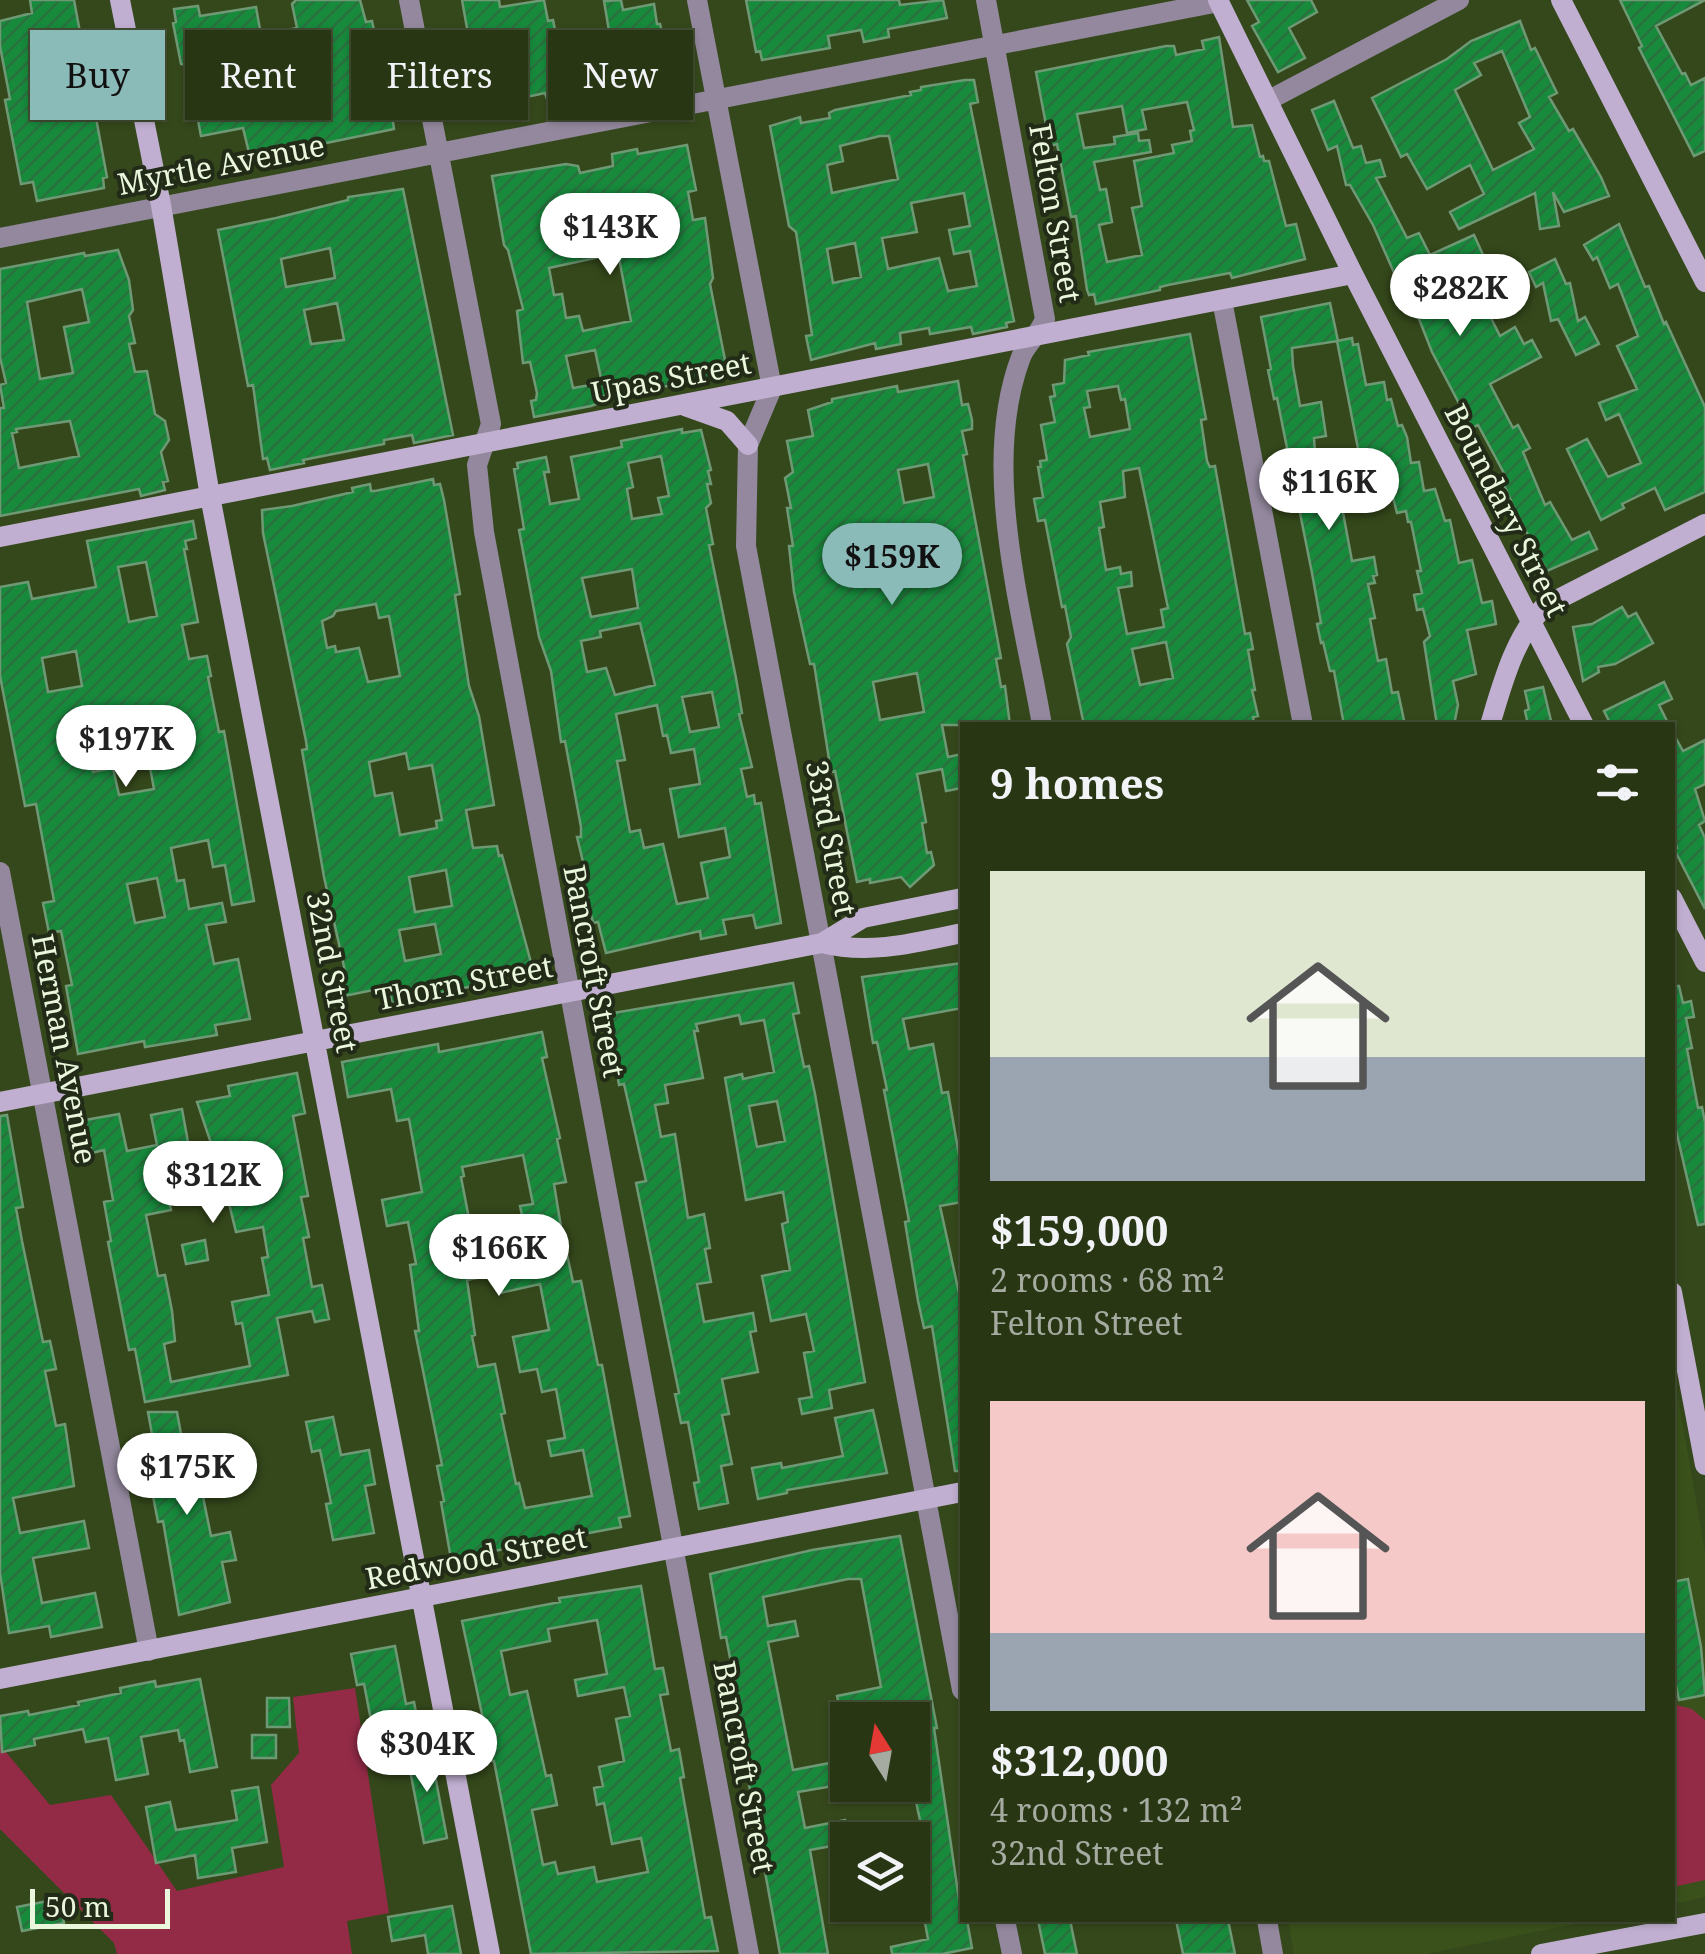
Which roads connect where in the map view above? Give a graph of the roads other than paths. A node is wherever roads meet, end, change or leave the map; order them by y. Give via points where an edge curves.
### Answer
1 (120, 0) edge
2 (409, 0) edge
3 (697, 0) edge
4 (986, 0) edge
5 (1459, 0) edge
6 (1561, 0) edge
7 (1219, 1) edge
8 (994, 44) junction
9 (716, 99) junction
10 (1268, 100) junction
11 (439, 152) junction
12 (161, 206) junction
13 (0, 238) edge
14 (1353, 274) junction
15 (1705, 282) edge
16 (1222, 300) junction
17 (1039, 336) junction
18 (772, 388) junction
19 (683, 406) junction
20 (484, 443) junction
21 (748, 446) junction
22 (210, 496) junction
23 (1705, 524) edge
24 (0, 536) edge
25 (1530, 621) junction
26 (1042, 722) edge
27 (1302, 722) edge
28 (1491, 722) edge
29 (1582, 722) edge
30 (0, 872) edge
31 (960, 898) edge
32 (1675, 904) edge
33 (960, 932) edge
34 (822, 942) junction
35 (1705, 962) edge
36 (569, 992) junction
37 (315, 1041) junction
38 (43, 1094) junction
39 (0, 1102) edge
40 (1675, 1304) edge
41 (1687, 1353) edge
42 (1705, 1464) edge
43 (960, 1492) edge
44 (927, 1499) junction
45 (674, 1549) junction
46 (422, 1598) junction
47 (149, 1651) junction
48 (0, 1679) edge
49 (960, 1679) edge
50 (1005, 1922) edge
51 (1267, 1922) edge
52 (1705, 1923) edge
53 (1572, 1951) edge
54 (490, 1954) edge
55 (749, 1954) edge
56 (1012, 1954) edge
57 (1273, 1954) edge
58 (1541, 1954) edge

1 - 12 street, 32nd Street
2 - 11 street, Bancroft Street
3 - 9 street
4 - 8 street, Felton Street
5 - 10 street
6 - 15 street
7 - 8 street, Myrtle Avenue
7 - 10 street, Boundary Street
8 - 9 street, Myrtle Avenue
8 - 17 street, Felton Street via 1046,319
9 - 11 street, Myrtle Avenue
9 - 18 street
10 - 14 street, Boundary Street
11 - 12 street, Myrtle Avenue
11 - 20 street, Bancroft Street via 491,424
12 - 13 street, Myrtle Avenue
12 - 22 street, 32nd Street
14 - 16 street, Upas Street
14 - 25 street, Boundary Street
16 - 17 street, Upas Street
16 - 27 street
17 - 18 street, Upas Street
17 - 26 street, Felton Street via 1022,353 1010,404 1004,494
18 - 19 street, Upas Street
18 - 21 street, 33rd Street
19 - 20 street, Upas Street
19 - 21 street via 727,421
20 - 22 street, Upas Street
20 - 36 street, Bancroft Street via 477,465 484,532
21 - 34 street, 33rd Street via 746,546
22 - 24 street, Upas Street
22 - 37 street, 32nd Street
23 - 25 street via 1546,606
25 - 28 street
25 - 29 street, Boundary Street
30 - 38 street, Herman Avenue
31 - 34 street, Thorn Street via 863,918
32 - 35 street
33 - 34 street, Thorn Street via 876,949
34 - 36 street, Thorn Street
34 - 44 street, 33rd Street
36 - 37 street, Thorn Street
36 - 45 street, Bancroft Street
37 - 38 street, Thorn Street
37 - 46 street, 32nd Street
38 - 39 street, Thorn Street
38 - 47 street, Herman Avenue
40 - 41 street
41 - 42 street
43 - 44 street, Redwood Street
44 - 45 street, Redwood Street
44 - 49 street, 33rd Street
45 - 46 street, Redwood Street
45 - 55 street, Bancroft Street
46 - 47 street, Redwood Street
46 - 54 street, 32nd Street
47 - 48 street, Redwood Street
50 - 56 street
51 - 57 street
52 - 53 street
53 - 58 street

